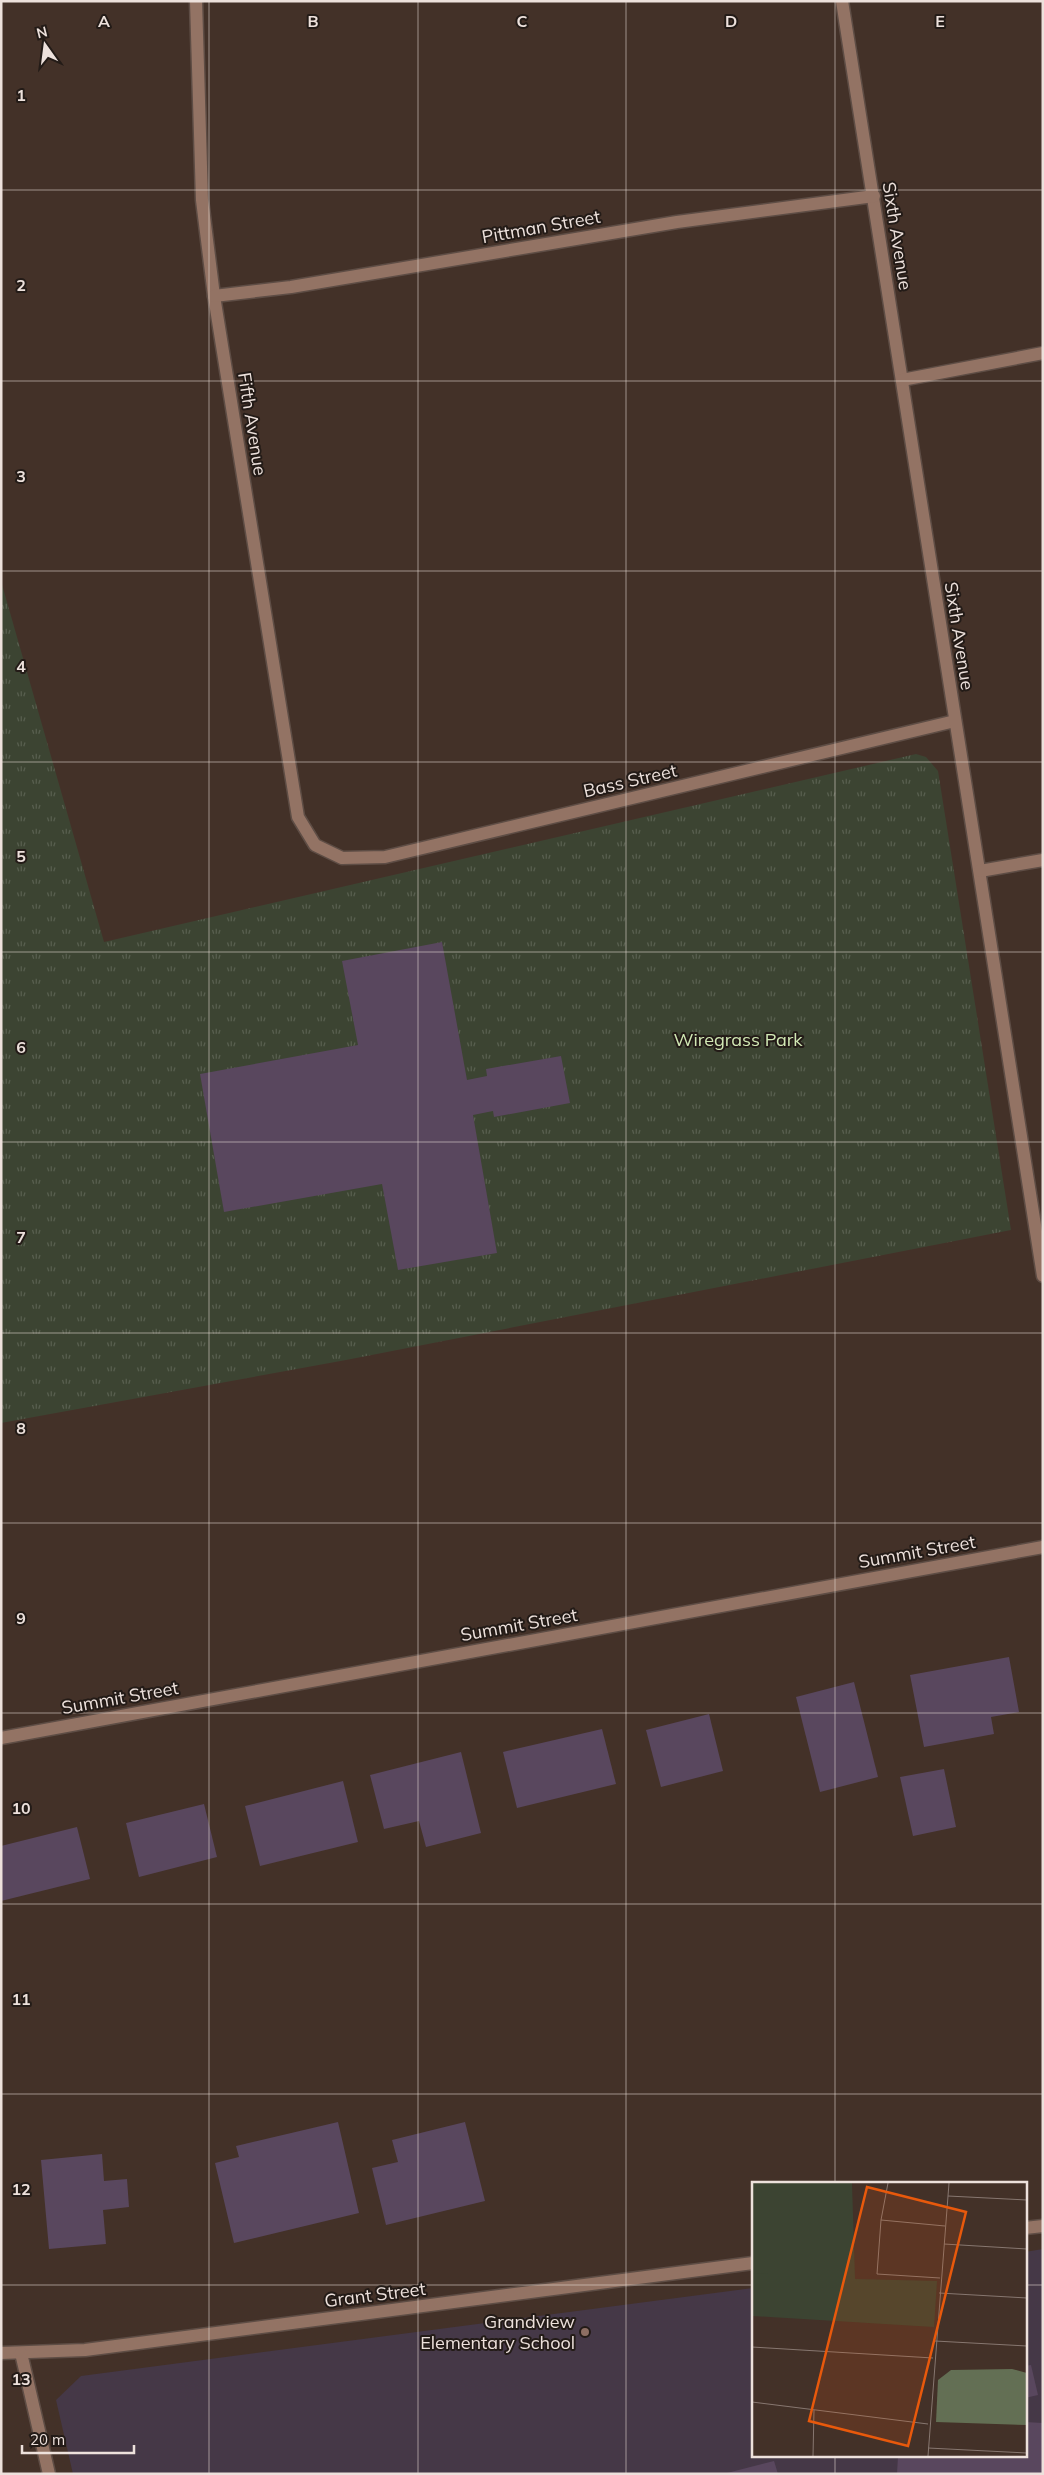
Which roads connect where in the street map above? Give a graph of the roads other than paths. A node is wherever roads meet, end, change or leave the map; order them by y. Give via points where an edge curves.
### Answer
1 (196, 1) edge
2 (842, 1) edge
3 (874, 196) junction
4 (214, 296) junction
5 (1043, 353) edge
6 (902, 380) junction
7 (955, 721) junction
8 (315, 844) joint
9 (1043, 860) edge
10 (980, 871) junction
11 (1043, 1276) edge
12 (1043, 1547) edge
13 (1, 1738) edge
14 (1043, 2226) edge
15 (1026, 2228) edge
16 (752, 2263) edge
17 (1, 2353) edge
18 (21, 2353) junction
19 (49, 2474) edge

1 - 4 street, Fifth Avenue via 202,200
2 - 3 street, Sixth Avenue
3 - 4 street, Pittman Street via 677,222 290,287
3 - 6 street, Sixth Avenue
4 - 8 street, Fifth Avenue via 298,817
5 - 6 street
6 - 7 street, Sixth Avenue
7 - 8 street, Bass Street via 385,857 342,858
7 - 10 street, Sixth Avenue
9 - 10 street
10 - 11 street, Sixth Avenue
12 - 13 street, Summit Street
14 - 15 street
16 - 18 street, Grant Street via 85,2350
17 - 18 street, Grant Street
18 - 19 street

